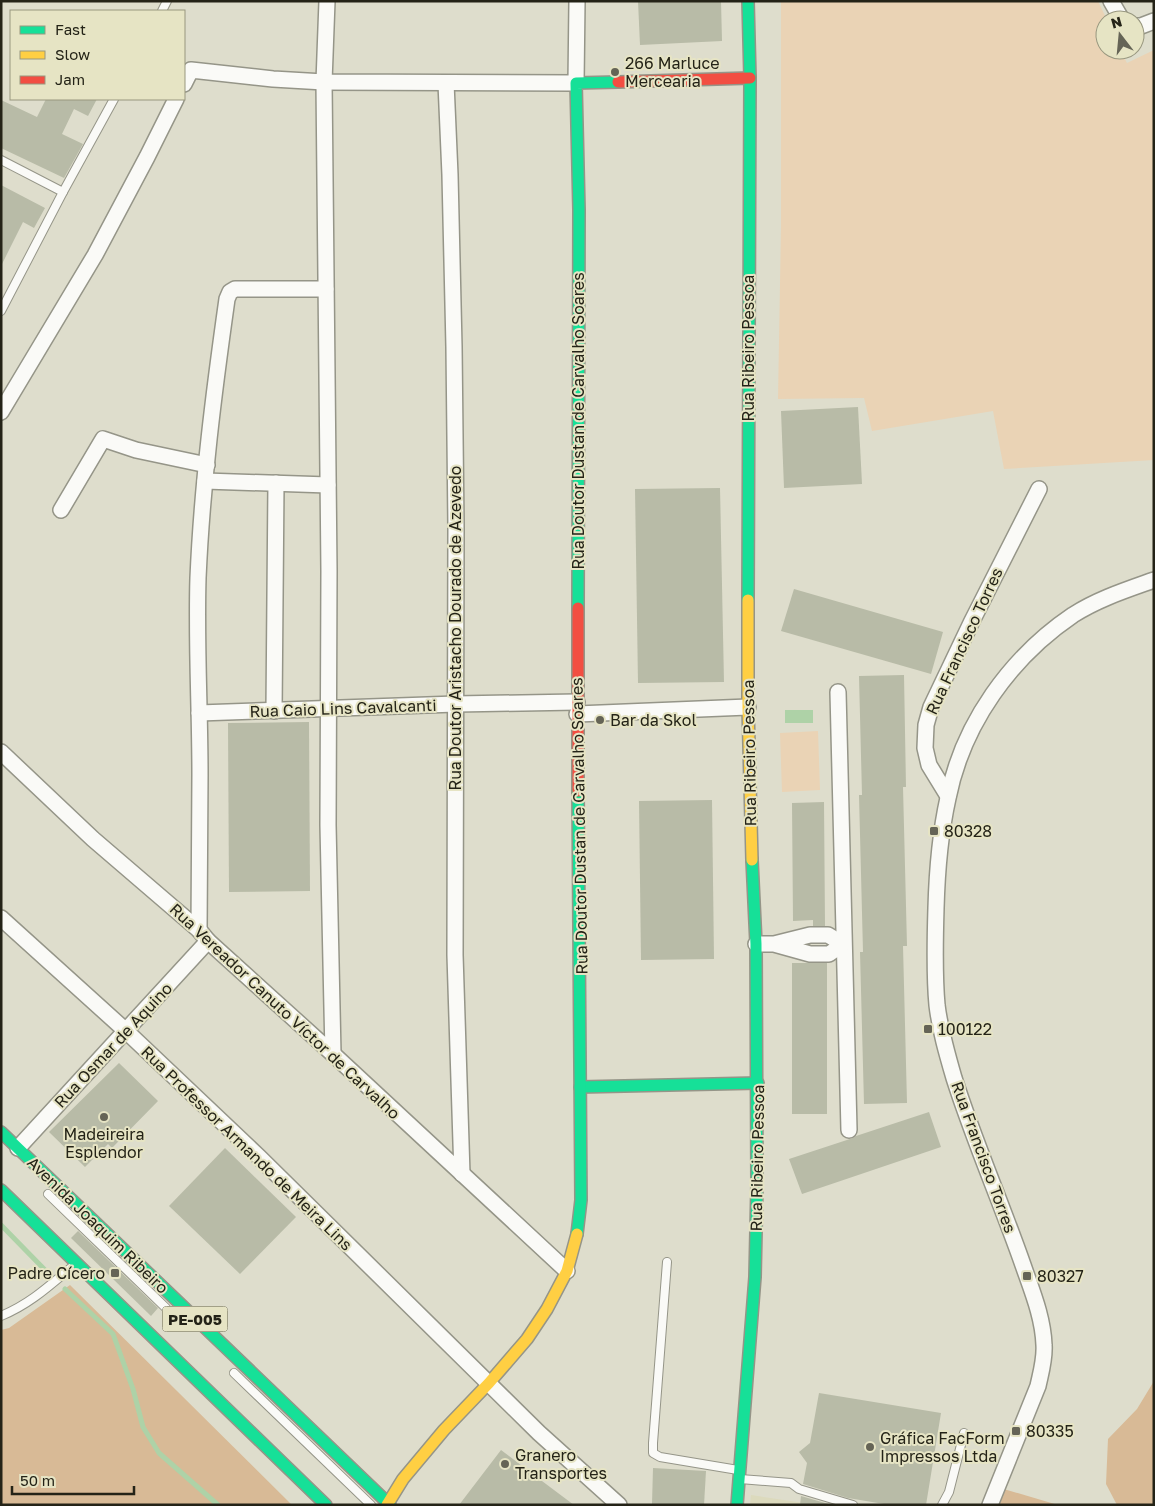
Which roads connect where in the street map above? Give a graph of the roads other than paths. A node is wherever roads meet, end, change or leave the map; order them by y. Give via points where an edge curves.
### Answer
1 (327, 1) edge
2 (578, 1) edge
3 (748, 1) edge
4 (750, 78) junction
5 (185, 82) edge
6 (324, 82) junction
7 (446, 83) junction
8 (576, 84) junction
9 (113, 100) edge
10 (176, 100) edge
11 (1, 160) edge
12 (63, 192) junction
13 (326, 289) junction
14 (1, 311) edge
15 (1, 412) edge
16 (207, 465) junction
17 (205, 480) junction
18 (276, 483) junction
19 (328, 485) junction
20 (1039, 489) dead end
21 (61, 510) dead end
22 (1154, 580) edge
23 (838, 692) dead end
24 (456, 704) junction
25 (748, 707) junction
26 (577, 708) junction
27 (327, 709) junction
28 (274, 711) junction
29 (199, 714) junction
30 (1, 752) edge
31 (948, 796) junction
32 (1, 918) edge
33 (204, 936) junction
34 (756, 944) junction
35 (843, 944) junction
36 (126, 1031) junction
37 (333, 1054) junction
38 (758, 1083) junction
39 (580, 1087) junction
40 (849, 1130) dead end
41 (1, 1132) edge
42 (18, 1148) junction
43 (462, 1174) junction
44 (5, 1188) edge
45 (42, 1188) dead end
46 (80, 1260) junction
47 (667, 1262) dead end
48 (567, 1271) junction
49 (1, 1316) edge
50 (175, 1316) dead end
51 (152, 1325) dead end
52 (225, 1364) dead end
53 (194, 1365) dead end
54 (489, 1383) junction
55 (964, 1432) dead end
56 (739, 1475) junction
57 (388, 1504) edge
58 (326, 1505) edge
59 (371, 1505) edge
60 (619, 1505) edge
61 (737, 1505) edge
62 (853, 1505) edge
63 (942, 1505) edge
64 (990, 1505) edge

1 - 6 street
2 - 8 street
3 - 4 main road, Rua Ribeiro Pessoa
4 - 8 main road
4 - 25 main road, Rua Ribeiro Pessoa
5 - 6 street via 191,70
6 - 7 street
6 - 13 street
7 - 8 street
7 - 24 street, Rua Doutor Aristacho Dourado de Azevedo via 454,347
8 - 26 main road, Rua Doutor Dustan de Carvalho Soares via 579,210
9 - 12 lane
10 - 15 street via 95,255
11 - 12 lane
12 - 14 lane
13 - 16 street via 235,288 230,292
13 - 19 street
16 - 17 street
16 - 21 street via 136,450 102,439
17 - 18 street
17 - 29 street via 198,578
18 - 19 street
18 - 28 street
19 - 27 street
20 - 31 street, Rua Francisco Torres via 931,707 925,748 929,765
22 - 31 street, Rua Francisco Torres via 1116,593 1075,614 1045,636 1014,666 986,704 962,751
23 - 35 street
24 - 26 street, Rua Caio Lins Cavalcanti
24 - 27 street, Rua Caio Lins Cavalcanti
24 - 43 street, Rua Doutor Aristacho Dourado de Azevedo via 455,955
25 - 26 street, Rua Caio Lins Cavalcanti
25 - 34 main road, Rua Ribeiro Pessoa via 750,841
26 - 39 main road, Rua Doutor Dustan de Carvalho Soares
27 - 28 street, Rua Caio Lins Cavalcanti
27 - 37 street
28 - 29 street, Rua Caio Lins Cavalcanti
29 - 33 street
30 - 33 street, Rua Vereador Canuto Víctor de Carvalho via 93,839
31 - 64 street, Rua Francisco Torres via 937,896 937,1006 955,1079 1037,1305 1045,1347 1038,1386
32 - 36 street, Rua Professor Armando de Meira Lins
33 - 36 street, Rua Osmar de Aquino
33 - 37 street, Rua Vereador Canuto Víctor de Carvalho
34 - 35 street via 828,935
34 - 38 main road, Rua Ribeiro Pessoa
35 - 40 street
36 - 42 street, Rua Osmar de Aquino
36 - 54 street, Rua Professor Armando de Meira Lins
37 - 43 street, Rua Vereador Canuto Víctor de Carvalho
38 - 39 main road
38 - 56 main road, Rua Ribeiro Pessoa via 755,1277
39 - 48 main road, Rua Doutor Dustan de Carvalho Soares via 581,1200 576,1240
41 - 42 main road, Avenida Joaquim Ribeiro / PE-005
42 - 57 main road, Avenida Joaquim Ribeiro / PE-005
43 - 48 street, Rua Vereador Canuto Víctor de Carvalho
44 - 46 main road, PE-005
45 - 50 lane
46 - 49 lane via 18,1309
46 - 58 main road, PE-005
47 - 56 lane via 654,1453
48 - 54 main road, Rua Doutor Dustan de Carvalho Soares via 547,1309
51 - 53 lane
52 - 59 lane
54 - 57 main road, Rua Doutor Dustan de Carvalho Soares via 403,1478
54 - 60 street, Rua Professor Armando de Meira Lins
55 - 63 lane via 950,1492
56 - 61 main road, Rua Ribeiro Pessoa
56 - 62 lane via 791,1484 799,1490

